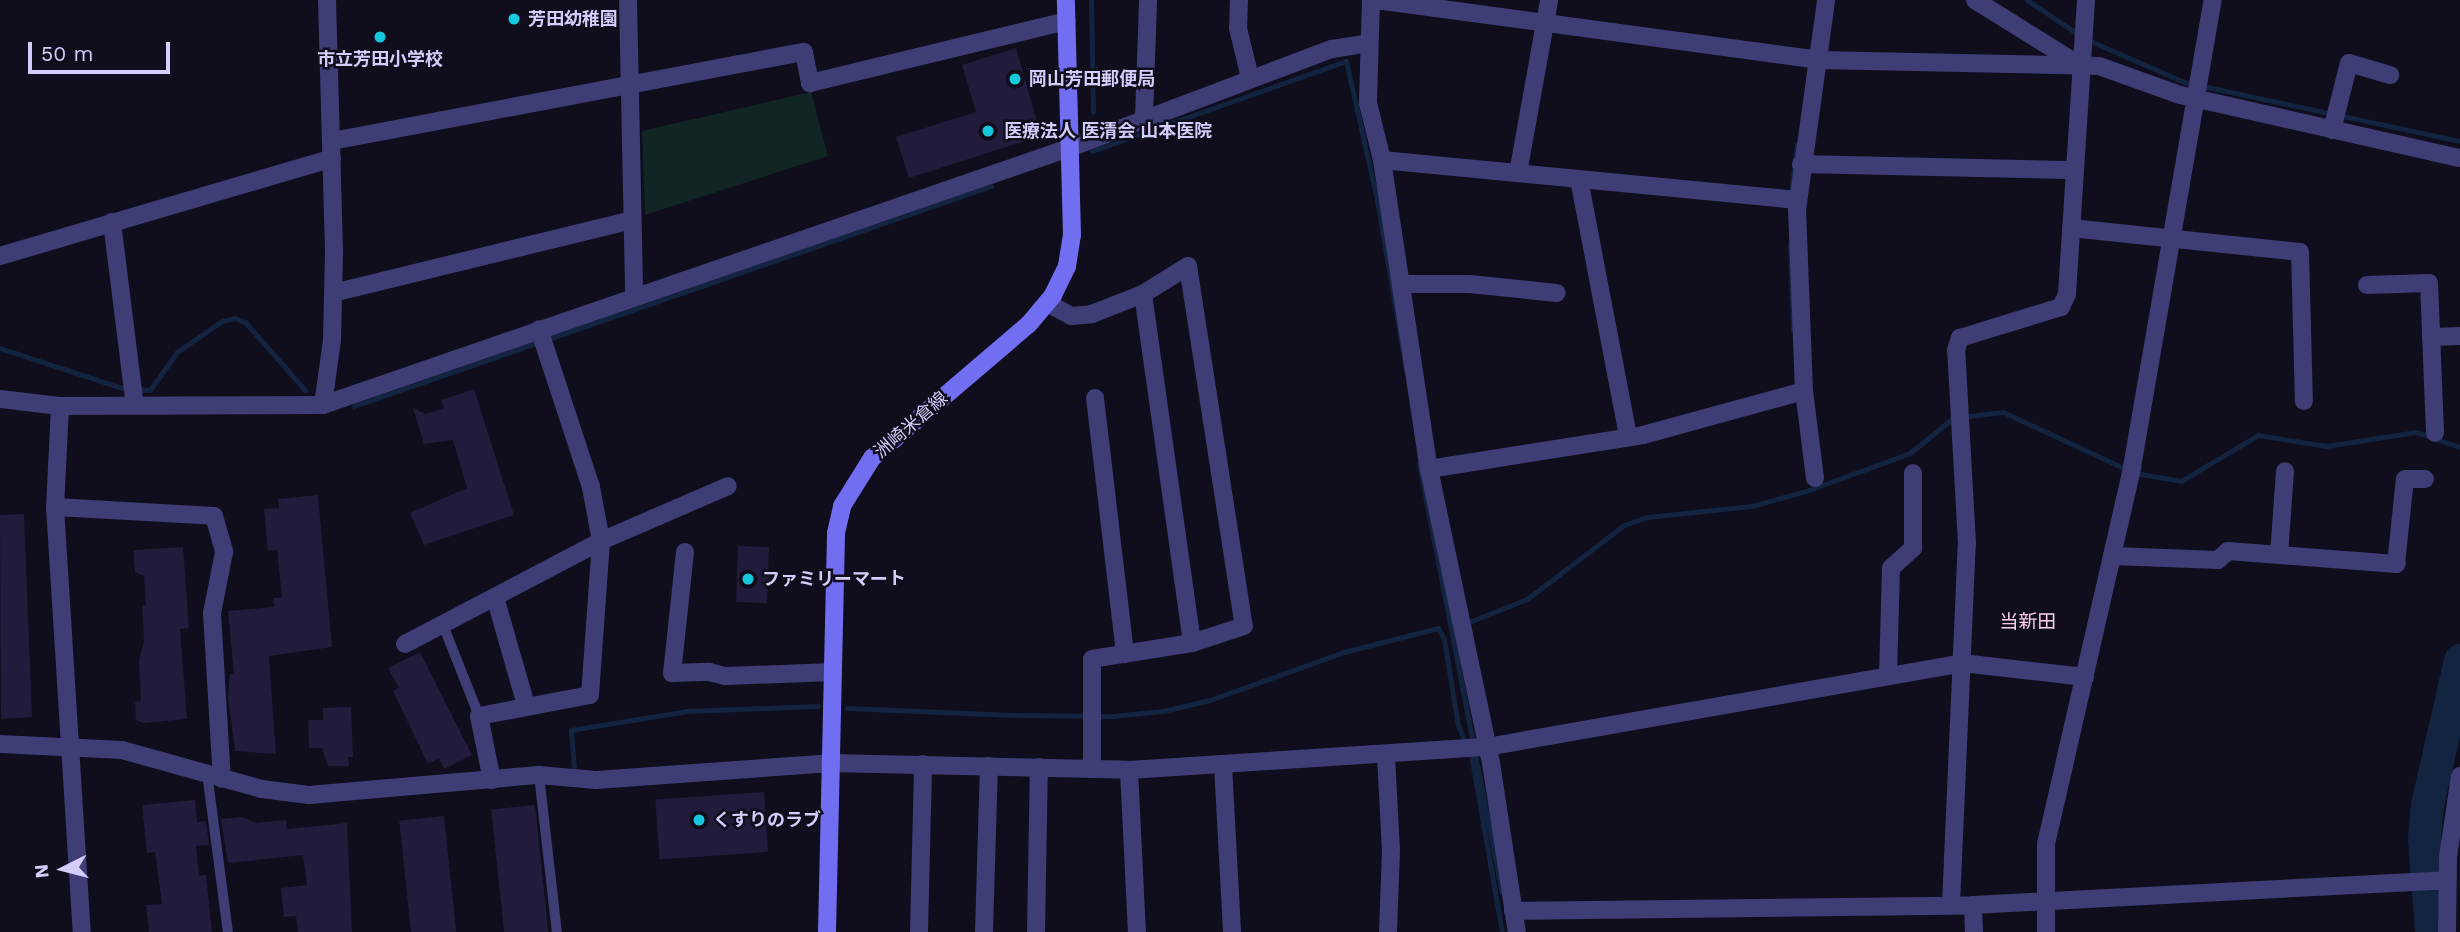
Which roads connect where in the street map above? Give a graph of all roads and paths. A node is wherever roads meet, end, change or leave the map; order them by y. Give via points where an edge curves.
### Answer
1 (327, 0) edge
2 (628, 0) edge
3 (1066, 0) edge
4 (1148, 0) edge
5 (1239, 0) edge
6 (1374, 0) edge
7 (1549, 0) edge
8 (1826, 0) edge
9 (1975, 0) edge
10 (2086, 0) edge
11 (2213, 0) edge
12 (1067, 21) junction
13 (1545, 26) junction
14 (1368, 43) junction
15 (1813, 60) junction
16 (2081, 66) junction
17 (2390, 75) dead end
18 (1250, 78) junction
19 (629, 86) junction
20 (2197, 88) junction
21 (1144, 117) junction
22 (2332, 127) junction
23 (1083, 142) junction
24 (332, 149) junction
25 (2460, 158) edge
26 (1382, 160) junction
27 (1801, 164) junction
28 (2074, 170) junction
29 (1518, 173) junction
30 (1580, 178) junction
31 (1793, 200) junction
32 (632, 220) junction
33 (112, 222) junction
34 (2071, 229) junction
35 (2172, 237) junction
36 (0, 256) edge
37 (1401, 284) junction
38 (2367, 285) dead end
39 (333, 293) junction
40 (1557, 293) dead end
41 (1143, 294) junction
42 (634, 296) junction
43 (1047, 303) junction
44 (2460, 336) edge
45 (541, 337) junction
46 (2431, 337) junction
47 (1799, 392) junction
48 (134, 396) junction
49 (1095, 398) dead end
50 (0, 399) edge
51 (2304, 401) dead end
52 (323, 405) junction
53 (60, 406) junction
54 (2435, 433) dead end
55 (1628, 437) junction
56 (1429, 469) junction
57 (2285, 471) dead end
58 (1913, 472) dead end
59 (1815, 478) dead end
60 (2425, 479) dead end
61 (727, 486) dead end
62 (55, 507) junction
63 (601, 541) junction
64 (685, 552) dead end
65 (2113, 555) junction
66 (2279, 555) junction
67 (495, 597) junction
68 (443, 625) junction
69 (1192, 643) junction
70 (405, 645) dead end
71 (1125, 654) junction
72 (1962, 663) junction
73 (832, 672) junction
74 (1888, 676) junction
75 (2085, 677) junction
76 (526, 705) junction
77 (479, 716) junction
78 (0, 744) edge
79 (67, 747) junction
80 (1478, 748) junction
81 (1387, 756) junction
82 (831, 763) junction
83 (923, 764) junction
84 (1223, 765) junction
85 (989, 766) junction
86 (1039, 767) junction
87 (1092, 769) junction
88 (1129, 770) junction
89 (539, 775) junction
90 (215, 776) junction
91 (2460, 776) edge
92 (492, 780) junction
93 (2443, 880) junction
94 (2045, 901) junction
95 (1951, 905) junction
96 (1973, 905) junction
97 (1513, 911) junction
98 (82, 932) edge
99 (228, 932) edge
100 (557, 932) edge
101 (827, 932) edge
102 (919, 932) edge
103 (984, 932) edge
104 (1036, 932) edge
105 (1137, 932) edge
106 (1232, 932) edge
107 (1388, 932) edge
108 (1517, 932) edge
109 (1974, 932) edge
110 (2046, 932) edge
111 (2447, 932) edge

1 - 24 street
2 - 19 street
3 - 12 main road, 洲崎米倉線
4 - 21 street
5 - 18 street via 1238,27
6 - 13 street
6 - 14 street
7 - 13 street
8 - 15 street
9 - 16 street
10 - 16 street
11 - 20 street
12 - 19 street via 810,83 804,52
12 - 23 main road, 洲崎米倉線
13 - 15 street
13 - 29 street
14 - 18 street via 1332,49
14 - 26 street via 1367,103
15 - 16 street
15 - 27 street
16 - 20 street
16 - 28 street
17 - 22 street via 2349,63
18 - 21 street
19 - 24 street
19 - 32 street
20 - 22 street
20 - 35 street
21 - 23 street
22 - 25 street
23 - 42 street
23 - 43 main road, 洲崎米倉線 via 1067,266
24 - 33 street
24 - 39 street
26 - 29 street
26 - 37 street
27 - 28 street
27 - 31 street
28 - 34 street
29 - 30 street
30 - 31 street
30 - 55 street
31 - 47 street
32 - 39 street
32 - 42 street
33 - 36 street
33 - 48 street
34 - 35 street
34 - 72 street via 2067,294 2061,307 1960,338 1956,350 1967,544
35 - 51 street via 2300,252
35 - 65 street
37 - 40 street via 1470,284
37 - 56 street
38 - 46 street via 2429,283
39 - 52 street
41 - 43 street via 1092,314 1071,316
41 - 69 street
41 - 69 street via 1188,266 1244,626
42 - 45 street
43 - 73 main road, 洲崎米倉線 via 1029,324 892,439 856,480 842,506 836,533
44 - 46 street
45 - 52 street
45 - 63 street via 591,487
46 - 54 street
47 - 55 street
47 - 59 street
48 - 52 street
48 - 53 street
49 - 71 street
50 - 53 street
53 - 62 street
55 - 56 street
56 - 80 street via 1460,625
57 - 66 street
58 - 74 street via 1913,548 1891,568
60 - 66 street via 2405,478 2396,564
61 - 63 street
62 - 79 street
62 - 90 street via 214,516 224,552 212,613
63 - 67 street
63 - 76 street via 590,695
64 - 73 street via 672,673
65 - 66 street via 2218,560 2228,551
65 - 75 street
67 - 68 street
67 - 76 street
68 - 70 street
68 - 77 lane
69 - 71 street
71 - 87 street via 1092,659
72 - 74 street
72 - 75 street
72 - 95 street
73 - 82 main road, 洲崎米倉線
74 - 80 street
75 - 94 street via 2046,844
76 - 77 street
77 - 92 street
78 - 79 street
79 - 90 street via 156,756
79 - 98 street
80 - 81 street
80 - 97 street
81 - 84 street
81 - 107 street
82 - 83 street
82 - 89 street via 596,780
82 - 101 main road, 洲崎米倉線
83 - 85 street
83 - 102 street
84 - 88 street
84 - 106 street
85 - 86 street
85 - 103 street
86 - 87 street
86 - 104 street
87 - 88 street
88 - 105 street
89 - 92 street
89 - 100 lane
90 - 92 street via 309,795
90 - 99 lane
91 - 93 street
93 - 94 street
93 - 111 street
94 - 96 street
94 - 110 street
95 - 96 street
95 - 97 street
96 - 109 street
97 - 108 street

